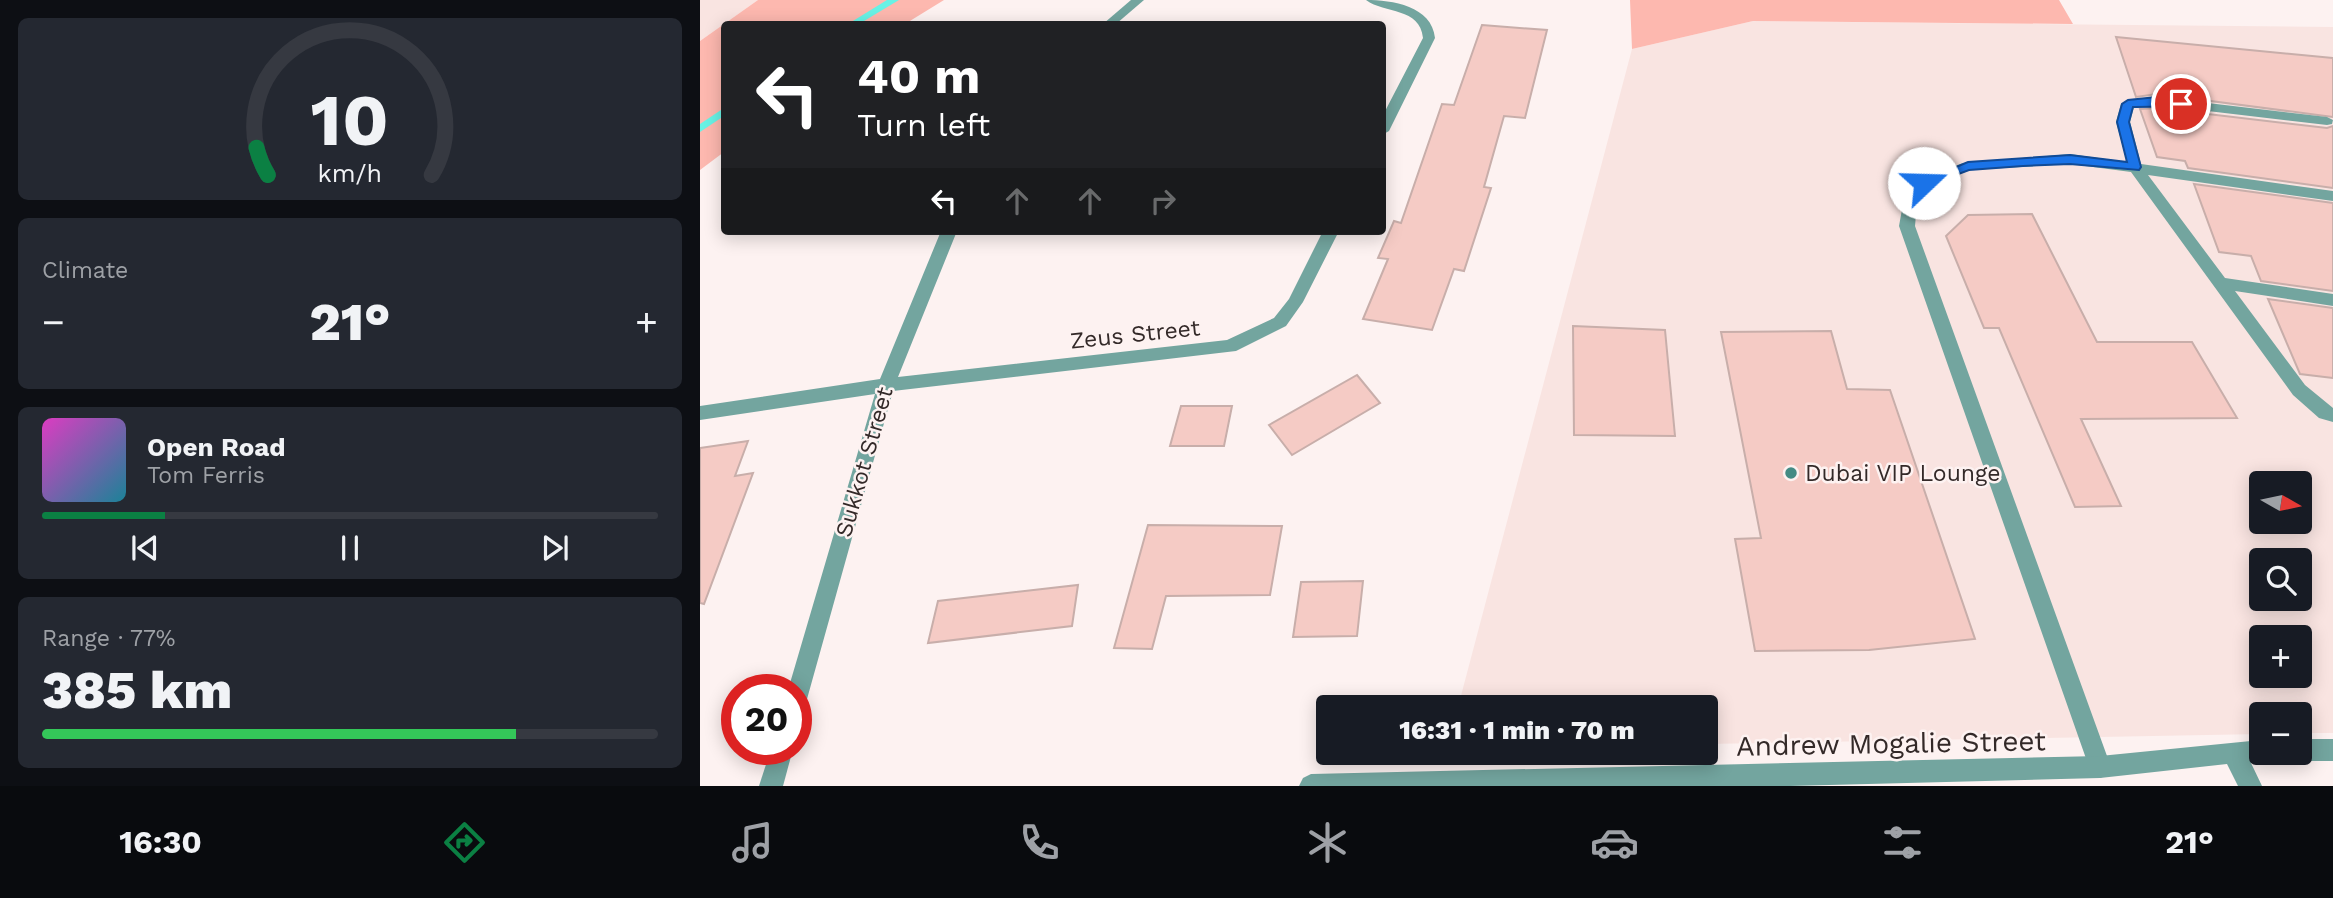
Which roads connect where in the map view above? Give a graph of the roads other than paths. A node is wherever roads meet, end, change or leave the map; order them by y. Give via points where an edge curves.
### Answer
1 (1138, 0) edge
2 (1372, 0) edge
3 (1113, 21) edge
4 (2327, 121) dead end
5 (1386, 123) edge
6 (2134, 167) junction
7 (2333, 196) edge
8 (947, 235) edge
9 (1329, 235) edge
10 (2220, 283) junction
11 (2333, 300) edge
12 (886, 385) junction
13 (700, 414) edge
14 (2333, 415) edge
15 (803, 674) edge
16 (2312, 750) edge
17 (2333, 750) edge
18 (2249, 751) edge
19 (2233, 752) junction
20 (777, 765) edge
21 (2100, 768) junction
22 (771, 786) edge
23 (1311, 786) edge
24 (2250, 786) edge

1 - 3 street
2 - 5 street via 1414,13 1428,27 1429,38
4 - 6 street via 2157,101 2128,104 2123,122
6 - 7 street
6 - 10 street
6 - 21 street via 2070,159 1968,166 1924,183 1910,204 1908,226
8 - 12 street, Sukkot Street
9 - 12 street, Zeus Street via 1280,322 1230,346
10 - 11 street
10 - 14 street via 2299,390
12 - 13 street, Zeus Street
12 - 15 street, Sukkot Street
16 - 17 street
18 - 19 street, Andrew Mogalie Street
19 - 21 street, Andrew Mogalie Street
19 - 24 street
20 - 22 street
21 - 23 street, Andrew Mogalie Street

